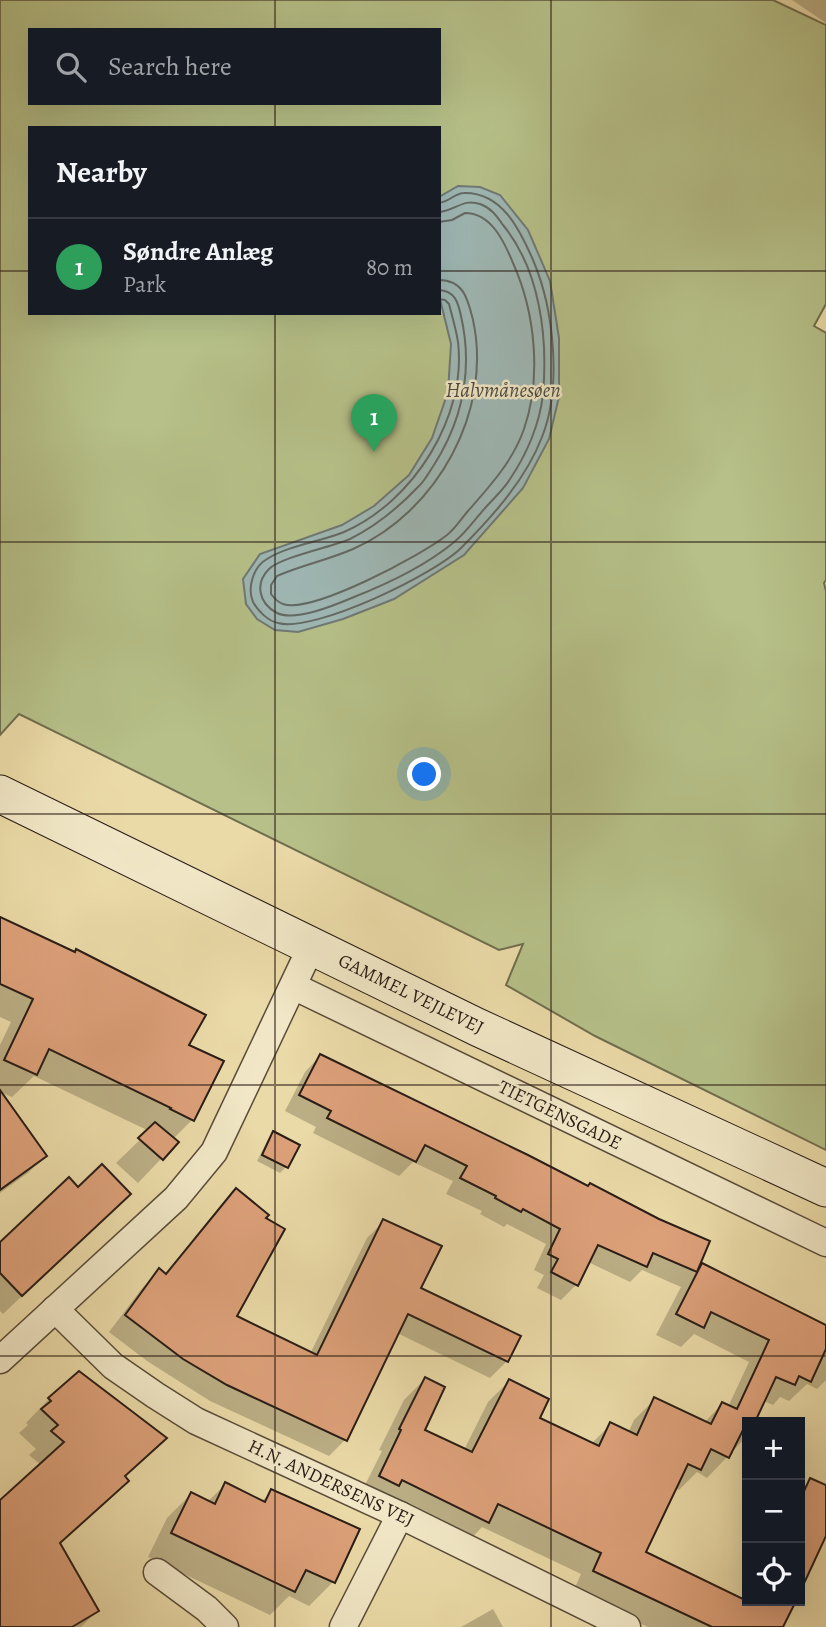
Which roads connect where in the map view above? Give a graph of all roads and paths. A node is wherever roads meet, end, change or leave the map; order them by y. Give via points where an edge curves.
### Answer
1 (0, 794) edge
2 (312, 946) junction
3 (293, 986) junction
4 (826, 1188) edge
5 (826, 1243) edge
6 (54, 1309) junction
7 (0, 1360) edge
8 (400, 1515) junction
9 (157, 1572) dead end
10 (225, 1627) edge
11 (343, 1627) edge
12 (627, 1627) edge

1 - 2 street, GAMMEL VEJLEVEJ
2 - 3 street
2 - 4 street, GAMMEL VEJLEVEJ
3 - 5 street, TIETGENSGADE
3 - 6 street via 214,1152 177,1198
6 - 7 street
6 - 8 street, H.N. ANDERSENS VEJ via 113,1366 196,1420
8 - 11 street
8 - 12 street, H.N. ANDERSENS VEJ
9 - 10 street

